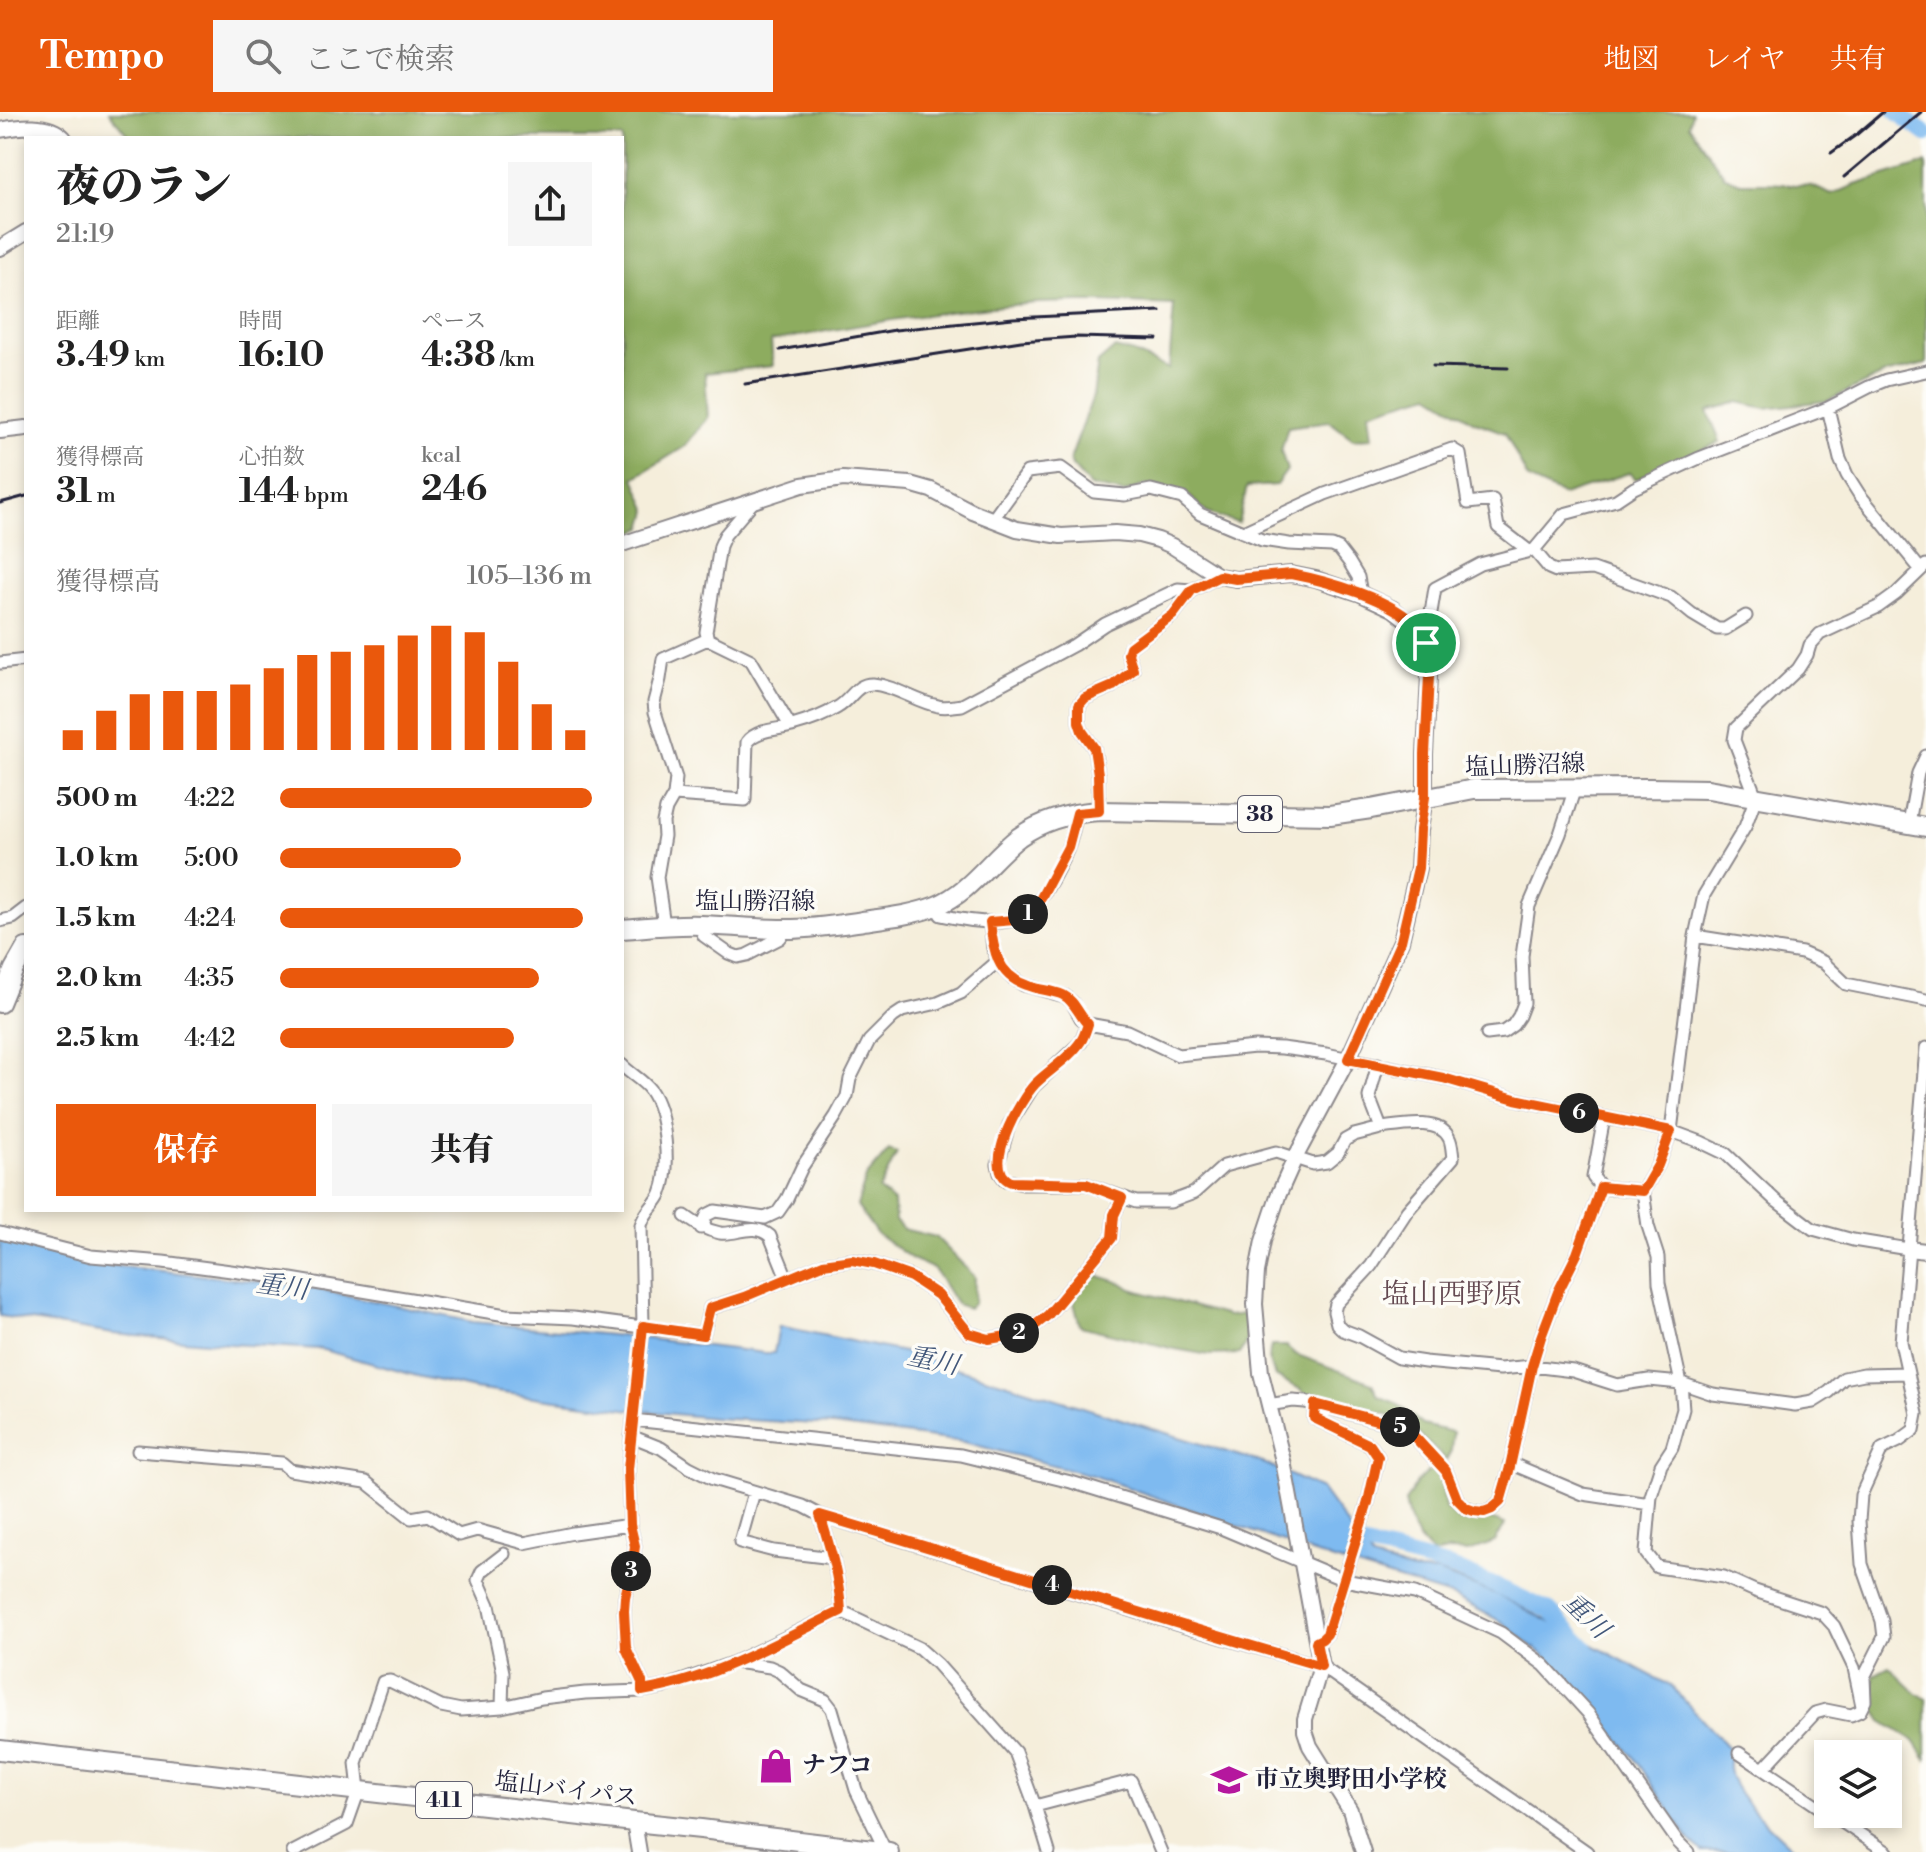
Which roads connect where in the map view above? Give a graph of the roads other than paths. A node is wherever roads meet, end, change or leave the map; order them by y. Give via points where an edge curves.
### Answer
1 (0, 130) edge
2 (62, 136) edge
3 (24, 233) edge
4 (0, 248) edge
5 (1926, 371) edge
6 (1828, 408) junction
7 (24, 429) edge
8 (0, 431) edge
9 (755, 501) junction
10 (993, 519) junction
11 (1243, 532) junction
12 (624, 543) edge
13 (1532, 551) junction
14 (1923, 567) edge
15 (1219, 576) junction
16 (1192, 590) junction
17 (1361, 594) junction
18 (1746, 616) dead end
19 (708, 639) junction
20 (1426, 643) junction
21 (24, 660) edge
22 (0, 663) edge
23 (790, 726) junction
24 (1926, 756) edge
25 (1575, 788) junction
26 (674, 795) junction
27 (1425, 797) junction
28 (1756, 797) junction
29 (1099, 811) junction
30 (1077, 813) junction
31 (1917, 825) edge
32 (935, 906) junction
33 (24, 910) edge
34 (0, 921) edge
35 (990, 922) junction
36 (664, 925) junction
37 (699, 925) junction
38 (624, 929) edge
39 (787, 929) junction
40 (1695, 936) junction
41 (24, 952) edge
42 (998, 961) junction
43 (1926, 1000) edge
44 (0, 1003) edge
45 (1088, 1024) junction
46 (1487, 1034) dead end
47 (1926, 1048) edge
48 (1348, 1059) junction
49 (1378, 1064) junction
50 (624, 1067) edge
51 (1604, 1118) junction
52 (1381, 1128) junction
53 (1671, 1131) junction
54 (1295, 1158) junction
55 (1601, 1187) junction
56 (1643, 1191) junction
57 (1122, 1198) junction
58 (685, 1216) dead end
59 (701, 1228) junction
60 (0, 1233) edge
61 (1908, 1249) junction
62 (1926, 1251) edge
63 (787, 1278) junction
64 (643, 1326) junction
65 (1532, 1366) junction
66 (1908, 1373) junction
67 (1681, 1383) junction
68 (1315, 1404) junction
69 (1268, 1405) junction
70 (633, 1420) junction
71 (631, 1436) junction
72 (138, 1451) dead end
73 (1510, 1463) junction
74 (754, 1492) junction
75 (1650, 1504) junction
76 (820, 1515) junction
77 (630, 1525) junction
78 (504, 1554) dead end
79 (833, 1558) junction
80 (1301, 1562) junction
81 (1345, 1579) junction
82 (841, 1611) junction
83 (1316, 1642) junction
84 (735, 1662) junction
85 (1321, 1666) junction
86 (642, 1691) junction
87 (1862, 1706) junction
88 (502, 1707) junction
89 (0, 1750) edge
90 (1739, 1753) dead end
91 (1763, 1769) junction
92 (359, 1790) junction
93 (1814, 1803) edge
94 (1035, 1806) junction
95 (634, 1822) junction
96 (1851, 1828) edge
97 (293, 1852) edge
98 (639, 1852) edge
99 (887, 1852) edge
100 (1049, 1852) edge
101 (1161, 1852) edge
102 (1363, 1852) edge
103 (1587, 1852) edge
104 (1688, 1852) edge
105 (1887, 1852) edge

1 - 2 street via 43,128
3 - 4 street
5 - 6 street via 1886,380
6 - 13 street via 1697,459 1616,500 1564,514
6 - 14 street via 1847,475
7 - 8 street
9 - 10 street via 802,485 879,481 931,490
9 - 12 street
9 - 19 street via 720,546
10 - 11 street via 1027,472 1061,468 1094,492 1125,495 1151,490 1182,498 1200,514
10 - 15 street via 1061,536 1139,535 1172,546
11 - 13 street via 1325,494 1452,449 1460,454 1468,503 1493,500 1498,527
11 - 17 street via 1262,540 1339,549 1358,577
13 - 18 street via 1556,571 1593,569 1671,597 1717,629
13 - 20 street via 1480,564 1435,588
14 - 28 street via 1878,607 1820,634 1798,669 1736,728 1734,740
15 - 16 street
15 - 17 street via 1291,574
16 - 23 street via 1178,589 1105,624 962,705 936,706 870,684 857,688 841,706
16 - 29 street via 1173,615 1130,647 1133,670 1079,705 1082,731 1094,748
17 - 20 street via 1407,618
19 - 23 street via 751,660
19 - 26 street via 661,663 654,702 676,778
20 - 27 street via 1430,681
21 - 22 street
23 - 26 street via 750,737 745,800
24 - 31 street via 1918,773
25 - 27 main road, 塩山勝沼線 / 38 via 1474,789
25 - 28 main road, 塩山勝沼線 / 38 via 1708,789
25 - 46 street via 1529,906 1522,956 1524,1003 1513,1025
26 - 36 street via 663,822 657,877
27 - 29 main road, 塩山勝沼線 / 38 via 1330,815
27 - 48 street via 1418,868 1401,941
28 - 31 main road, 塩山勝沼線 / 38
28 - 40 street via 1745,827 1704,895
29 - 30 main road, 塩山勝沼線 / 38
30 - 32 main road, 塩山勝沼線 / 38 via 1033,828 967,887
30 - 35 street via 1068,847 1036,907 1024,917
32 - 35 street via 941,915
32 - 39 main road, 塩山勝沼線 / 38 via 891,917
33 - 34 street
35 - 42 street
36 - 37 main road, 塩山勝沼線 / 38
36 - 38 main road, 塩山勝沼線 / 38
37 - 39 main road, 塩山勝沼線 / 38
37 - 39 street via 704,936 738,957 780,938
40 - 43 street via 1802,953 1823,962 1846,984
40 - 53 street
41 - 44 main road
42 - 45 street via 1024,985 1065,996
42 - 59 street via 961,993 902,1011 869,1041 847,1096 778,1212 765,1218 715,1211
45 - 48 street via 1127,1031 1178,1055 1255,1047
45 - 57 street via 1081,1042 1033,1087 1009,1125 998,1164 1011,1182 1086,1184
47 - 61 street
48 - 49 street
48 - 54 street
49 - 51 street
49 - 52 street via 1369,1097
50 - 64 street via 648,1086 664,1132 661,1194 641,1225
51 - 53 street
51 - 55 street via 1593,1177
52 - 54 street via 1345,1140 1327,1162
52 - 65 street via 1441,1128 1449,1137 1453,1158 1407,1211 1371,1266 1340,1298 1334,1312 1337,1324 1399,1358 1500,1369
53 - 56 street
53 - 61 street via 1726,1154 1813,1229
54 - 57 street via 1276,1152 1224,1166 1194,1193 1170,1202
54 - 69 street via 1270,1218 1257,1272 1256,1326
55 - 56 street
55 - 65 street
56 - 67 street
57 - 63 street via 1112,1238 1048,1315 1013,1335 989,1339 969,1333 938,1295 911,1277 874,1264 823,1264
58 - 59 street
59 - 63 street via 723,1234 764,1231
60 - 64 street via 91,1256 291,1279 506,1315
61 - 62 street
61 - 66 street via 1901,1342
63 - 64 street via 710,1308 703,1335
64 - 70 street
65 - 67 street via 1573,1371 1617,1385
65 - 73 street
66 - 67 street via 1844,1378 1813,1402 1795,1405 1713,1394
66 - 87 street via 1917,1414 1914,1430 1882,1449 1861,1495 1862,1564 1884,1637 1864,1677
67 - 75 street via 1683,1409
68 - 69 street
68 - 73 street via 1410,1432 1446,1471 1457,1499 1474,1511 1484,1512 1500,1502
68 - 81 street via 1314,1418 1370,1445 1378,1457
69 - 80 street
70 - 71 street
70 - 80 street via 961,1455 1221,1528
71 - 74 street via 713,1479
71 - 77 street
72 - 77 street via 282,1463 290,1470 366,1482 411,1518 428,1515 459,1535 477,1530 524,1543
73 - 75 street via 1583,1494
74 - 76 street
74 - 79 street via 740,1542
75 - 87 street via 1646,1553 1657,1567 1724,1577 1822,1613 1854,1668
76 - 79 street
76 - 85 street
77 - 86 street via 635,1546 625,1597 626,1648
78 - 88 street via 478,1580 489,1605 503,1672
79 - 82 street
80 - 81 street
80 - 83 street
81 - 83 street via 1327,1634
81 - 104 street via 1415,1593 1501,1633 1544,1665 1588,1713
82 - 84 street
82 - 94 street via 919,1648 937,1664 1015,1752
83 - 85 street
84 - 86 street
84 - 99 street via 770,1667 825,1700 856,1790
85 - 102 street via 1305,1731 1350,1810
85 - 103 street
86 - 88 street via 542,1698
87 - 91 street via 1851,1715 1815,1713
88 - 92 street via 441,1706 383,1682 356,1763
89 - 92 main road, 塩山バイパス / 411
90 - 91 street
91 - 93 street
92 - 95 main road, 塩山バイパス / 411
92 - 97 street via 347,1824
94 - 100 street
94 - 101 street via 1131,1781
95 - 98 street
95 - 99 main road, 塩山バイパス / 411
96 - 105 street

